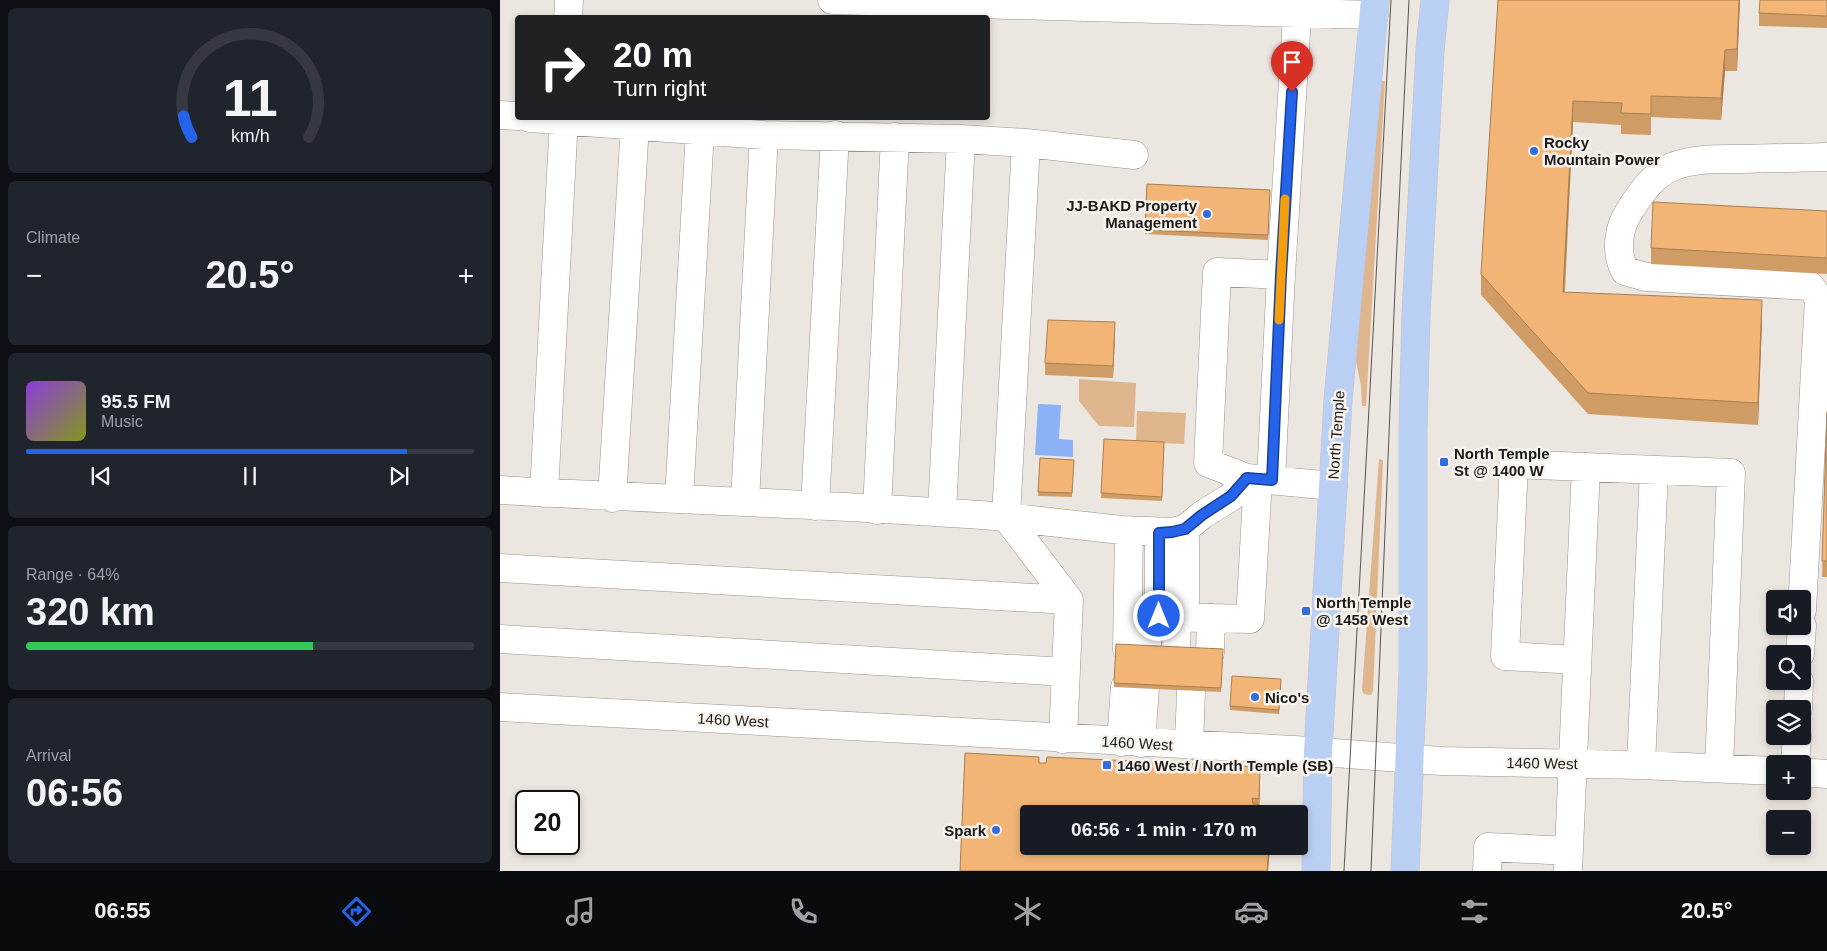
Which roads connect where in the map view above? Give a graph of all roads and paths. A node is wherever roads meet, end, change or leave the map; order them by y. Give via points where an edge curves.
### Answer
1 (569, 0) edge
2 (832, 0) edge
3 (1436, 0) edge
4 (1164, 4) edge
5 (1298, 6) edge
6 (1374, 8) edge
7 (568, 15) edge
8 (500, 115) edge
9 (515, 116) edge
10 (564, 120) edge
11 (576, 120) edge
12 (634, 125) junction
13 (700, 130) junction
14 (764, 135) junction
15 (835, 135) junction
16 (895, 137) junction
17 (961, 139) junction
18 (1026, 143) junction
19 (1134, 155) dead end
20 (1827, 157) edge
21 (1281, 275) junction
22 (1823, 298) edge
23 (1586, 467) junction
24 (1654, 470) junction
25 (1259, 479) junction
26 (1333, 486) junction
27 (500, 490) edge
28 (544, 493) junction
29 (612, 498) junction
30 (679, 499) junction
31 (744, 502) junction
32 (815, 506) junction
33 (877, 510) junction
34 (942, 512) junction
35 (1006, 517) junction
36 (1129, 531) junction
37 (1172, 531) junction
38 (500, 568) edge
39 (1803, 590) edge
40 (1069, 600) junction
41 (1172, 617) junction
42 (500, 639) edge
43 (1137, 649) edge
44 (1193, 652) edge
45 (1577, 660) junction
46 (1066, 672) junction
47 (1135, 688) edge
48 (500, 707) edge
49 (1063, 739) junction
50 (1131, 742) junction
51 (1189, 745) junction
52 (1318, 752) junction
53 (1410, 759) junction
54 (1572, 764) junction
55 (1641, 765) junction
56 (1719, 768) junction
57 (1766, 771) edge
58 (1811, 773) edge
59 (1827, 774) edge
60 (1569, 861) edge
61 (1316, 871) edge
62 (1404, 871) edge
63 (1487, 871) edge

1 - 7 street
2 - 4 street via 932,4
3 - 53 main road via 1416,324
4 - 5 street
5 - 6 street
5 - 21 street
6 - 26 main road, North Temple
8 - 9 street
10 - 28 street
11 - 12 street
12 - 13 street
12 - 29 street
13 - 14 street
13 - 30 street
14 - 15 street
14 - 31 street
15 - 16 street
15 - 32 street
16 - 17 street
16 - 33 street
17 - 18 street
17 - 34 street
18 - 19 street
18 - 35 street
20 - 22 street via 1707,160 1669,168 1643,189 1627,214 1619,236 1619,260 1624,271 1646,277 1810,286
21 - 25 street
21 - 25 street via 1217,272 1208,462
22 - 39 street
23 - 24 street
23 - 45 street
23 - 45 street via 1514,464 1505,656
24 - 55 street
24 - 56 street via 1731,473
25 - 26 street
25 - 37 street
25 - 41 street via 1250,620
26 - 52 main road, North Temple
27 - 28 street
28 - 29 street
29 - 30 street
30 - 31 street
31 - 32 street
32 - 33 street
33 - 34 street
34 - 35 street
35 - 36 street
35 - 40 street
36 - 37 street
36 - 41 street
37 - 41 street
38 - 40 street
40 - 46 street
41 - 43 street
41 - 44 street
42 - 46 street
45 - 54 street
46 - 49 street
47 - 50 street
48 - 49 street, 1460 West
49 - 50 street, 1460 West
50 - 51 street, 1460 West
51 - 51 street via 1191,691
51 - 52 street, 1460 West
52 - 53 street, 1460 West
52 - 61 main road, North Temple
53 - 54 street, 1460 West
53 - 62 main road
54 - 55 street, 1460 West
54 - 60 street
55 - 56 street, 1460 West
56 - 57 street, 1460 West
58 - 59 street
60 - 63 street via 1488,847

